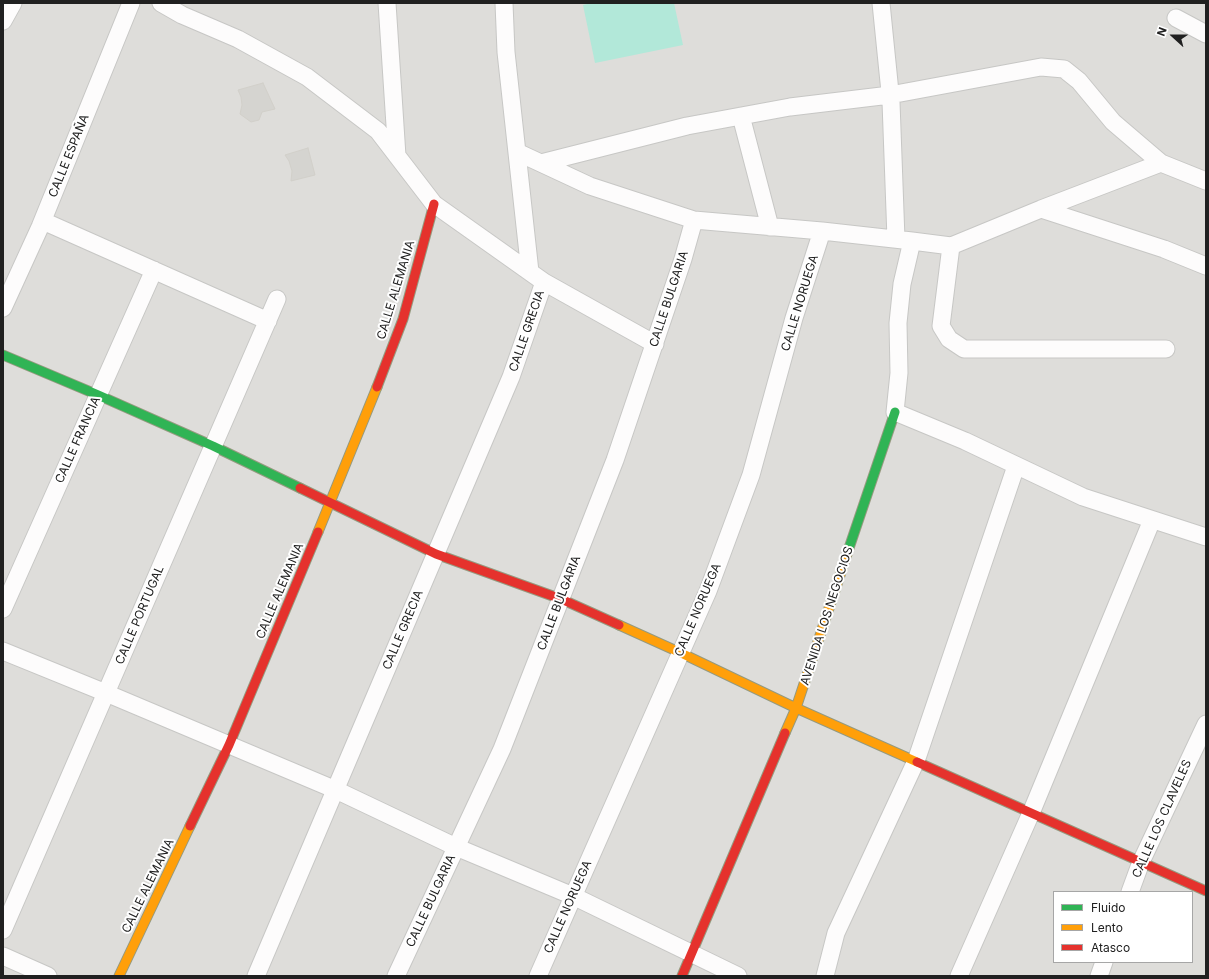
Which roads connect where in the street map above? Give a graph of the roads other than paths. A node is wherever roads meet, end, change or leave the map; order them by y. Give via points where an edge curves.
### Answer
1 (13, 3) edge
2 (131, 3) edge
3 (161, 3) edge
4 (387, 3) edge
5 (504, 3) edge
6 (881, 3) edge
7 (1176, 18) dead end
8 (3, 21) edge
9 (1206, 34) edge
10 (890, 96) junction
11 (741, 116) junction
12 (517, 152) junction
13 (398, 156) junction
14 (541, 163) junction
15 (1161, 163) junction
16 (1206, 182) edge
17 (434, 204) junction
18 (1041, 209) junction
19 (694, 220) junction
20 (43, 221) junction
21 (770, 227) junction
22 (822, 231) junction
23 (904, 240) junction
24 (950, 246) junction
25 (1206, 266) edge
26 (154, 270) junction
27 (530, 272) junction
28 (544, 282) junction
29 (277, 299) dead end
30 (3, 308) edge
31 (268, 320) junction
32 (654, 344) junction
33 (1166, 350) dead end
34 (3, 355) edge
35 (98, 394) junction
36 (895, 412) junction
37 (214, 446) junction
38 (1016, 466) junction
39 (330, 502) junction
40 (1152, 520) junction
41 (1206, 537) edge
42 (436, 554) junction
43 (561, 599) junction
44 (3, 609) edge
45 (3, 651) edge
46 (681, 653) junction
47 (106, 693) junction
48 (796, 708) junction
49 (1206, 724) edge
50 (229, 745) junction
51 (916, 761) junction
52 (336, 790) junction
53 (1031, 813) junction
54 (456, 847) junction
55 (1141, 862) junction
56 (1130, 891) edge
57 (1206, 891) edge
58 (573, 896) junction
59 (3, 930) edge
60 (692, 954) junction
61 (3, 956) edge
62 (1104, 963) edge
63 (48, 976) edge
64 (119, 976) edge
65 (256, 976) edge
66 (396, 976) edge
67 (538, 976) edge
68 (682, 976) edge
69 (738, 976) edge
70 (825, 976) edge
71 (959, 976) edge
72 (1099, 976) edge

1 - 8 street
2 - 20 street, CALLE ESPAÑA
3 - 13 street via 238,39 307,77 378,131
4 - 13 street
5 - 12 street via 506,52
6 - 10 street, AVENIDA LOS NEGOCIOS
7 - 9 street
10 - 11 street via 790,107
10 - 15 street via 1041,67 1064,69 1080,82 1113,122
10 - 23 street, AVENIDA LOS NEGOCIOS
11 - 14 street via 687,126
11 - 21 street
12 - 14 street
12 - 27 street
13 - 17 street
14 - 19 street via 590,186
15 - 16 street
15 - 18 street
17 - 27 street
17 - 39 street, CALLE ALEMANIA via 403,319
18 - 24 street
18 - 25 street via 1164,249
19 - 21 street
19 - 32 street, CALLE BULGARIA
20 - 26 street
20 - 30 street, CALLE ESPAÑA
21 - 22 street
22 - 23 street
22 - 46 street, CALLE NORUEGA via 794,318 751,475 708,591
23 - 24 street
23 - 36 street, AVENIDA LOS NEGOCIOS
24 - 33 street via 941,326 949,339 964,349
26 - 31 street
26 - 35 street, CALLE FRANCIA
27 - 28 street
28 - 32 street
28 - 42 street, CALLE GRECIA via 511,377
29 - 31 street, CALLE PORTUGAL
31 - 37 street, CALLE PORTUGAL
32 - 43 street, CALLE BULGARIA via 615,460
34 - 35 street
35 - 37 street
35 - 44 street, CALLE FRANCIA
36 - 38 street via 965,441
36 - 48 street, AVENIDA LOS NEGOCIOS
37 - 39 street
37 - 47 street, CALLE PORTUGAL
38 - 40 street via 1084,497
38 - 51 street
39 - 42 street
39 - 50 street, CALLE ALEMANIA
40 - 41 street
40 - 53 street
42 - 43 street
42 - 52 street, CALLE GRECIA
43 - 46 street
43 - 54 street, CALLE BULGARIA via 502,749
45 - 47 street
46 - 48 street
46 - 58 street, CALLE NORUEGA
47 - 50 street
47 - 59 street, CALLE PORTUGAL
48 - 51 street
48 - 60 street, AVENIDA LOS NEGOCIOS
49 - 55 street, CALLE LOS CLAVELES
50 - 52 street
50 - 64 street, CALLE ALEMANIA
51 - 53 street
51 - 70 street via 836,933
52 - 54 street
52 - 65 street, CALLE GRECIA
53 - 55 street
53 - 71 street
54 - 58 street
54 - 66 street, CALLE BULGARIA
55 - 56 street, CALLE LOS CLAVELES
55 - 57 street
58 - 60 street
58 - 67 street, CALLE NORUEGA
60 - 68 street, AVENIDA LOS NEGOCIOS
60 - 69 street
61 - 63 street
62 - 72 street

